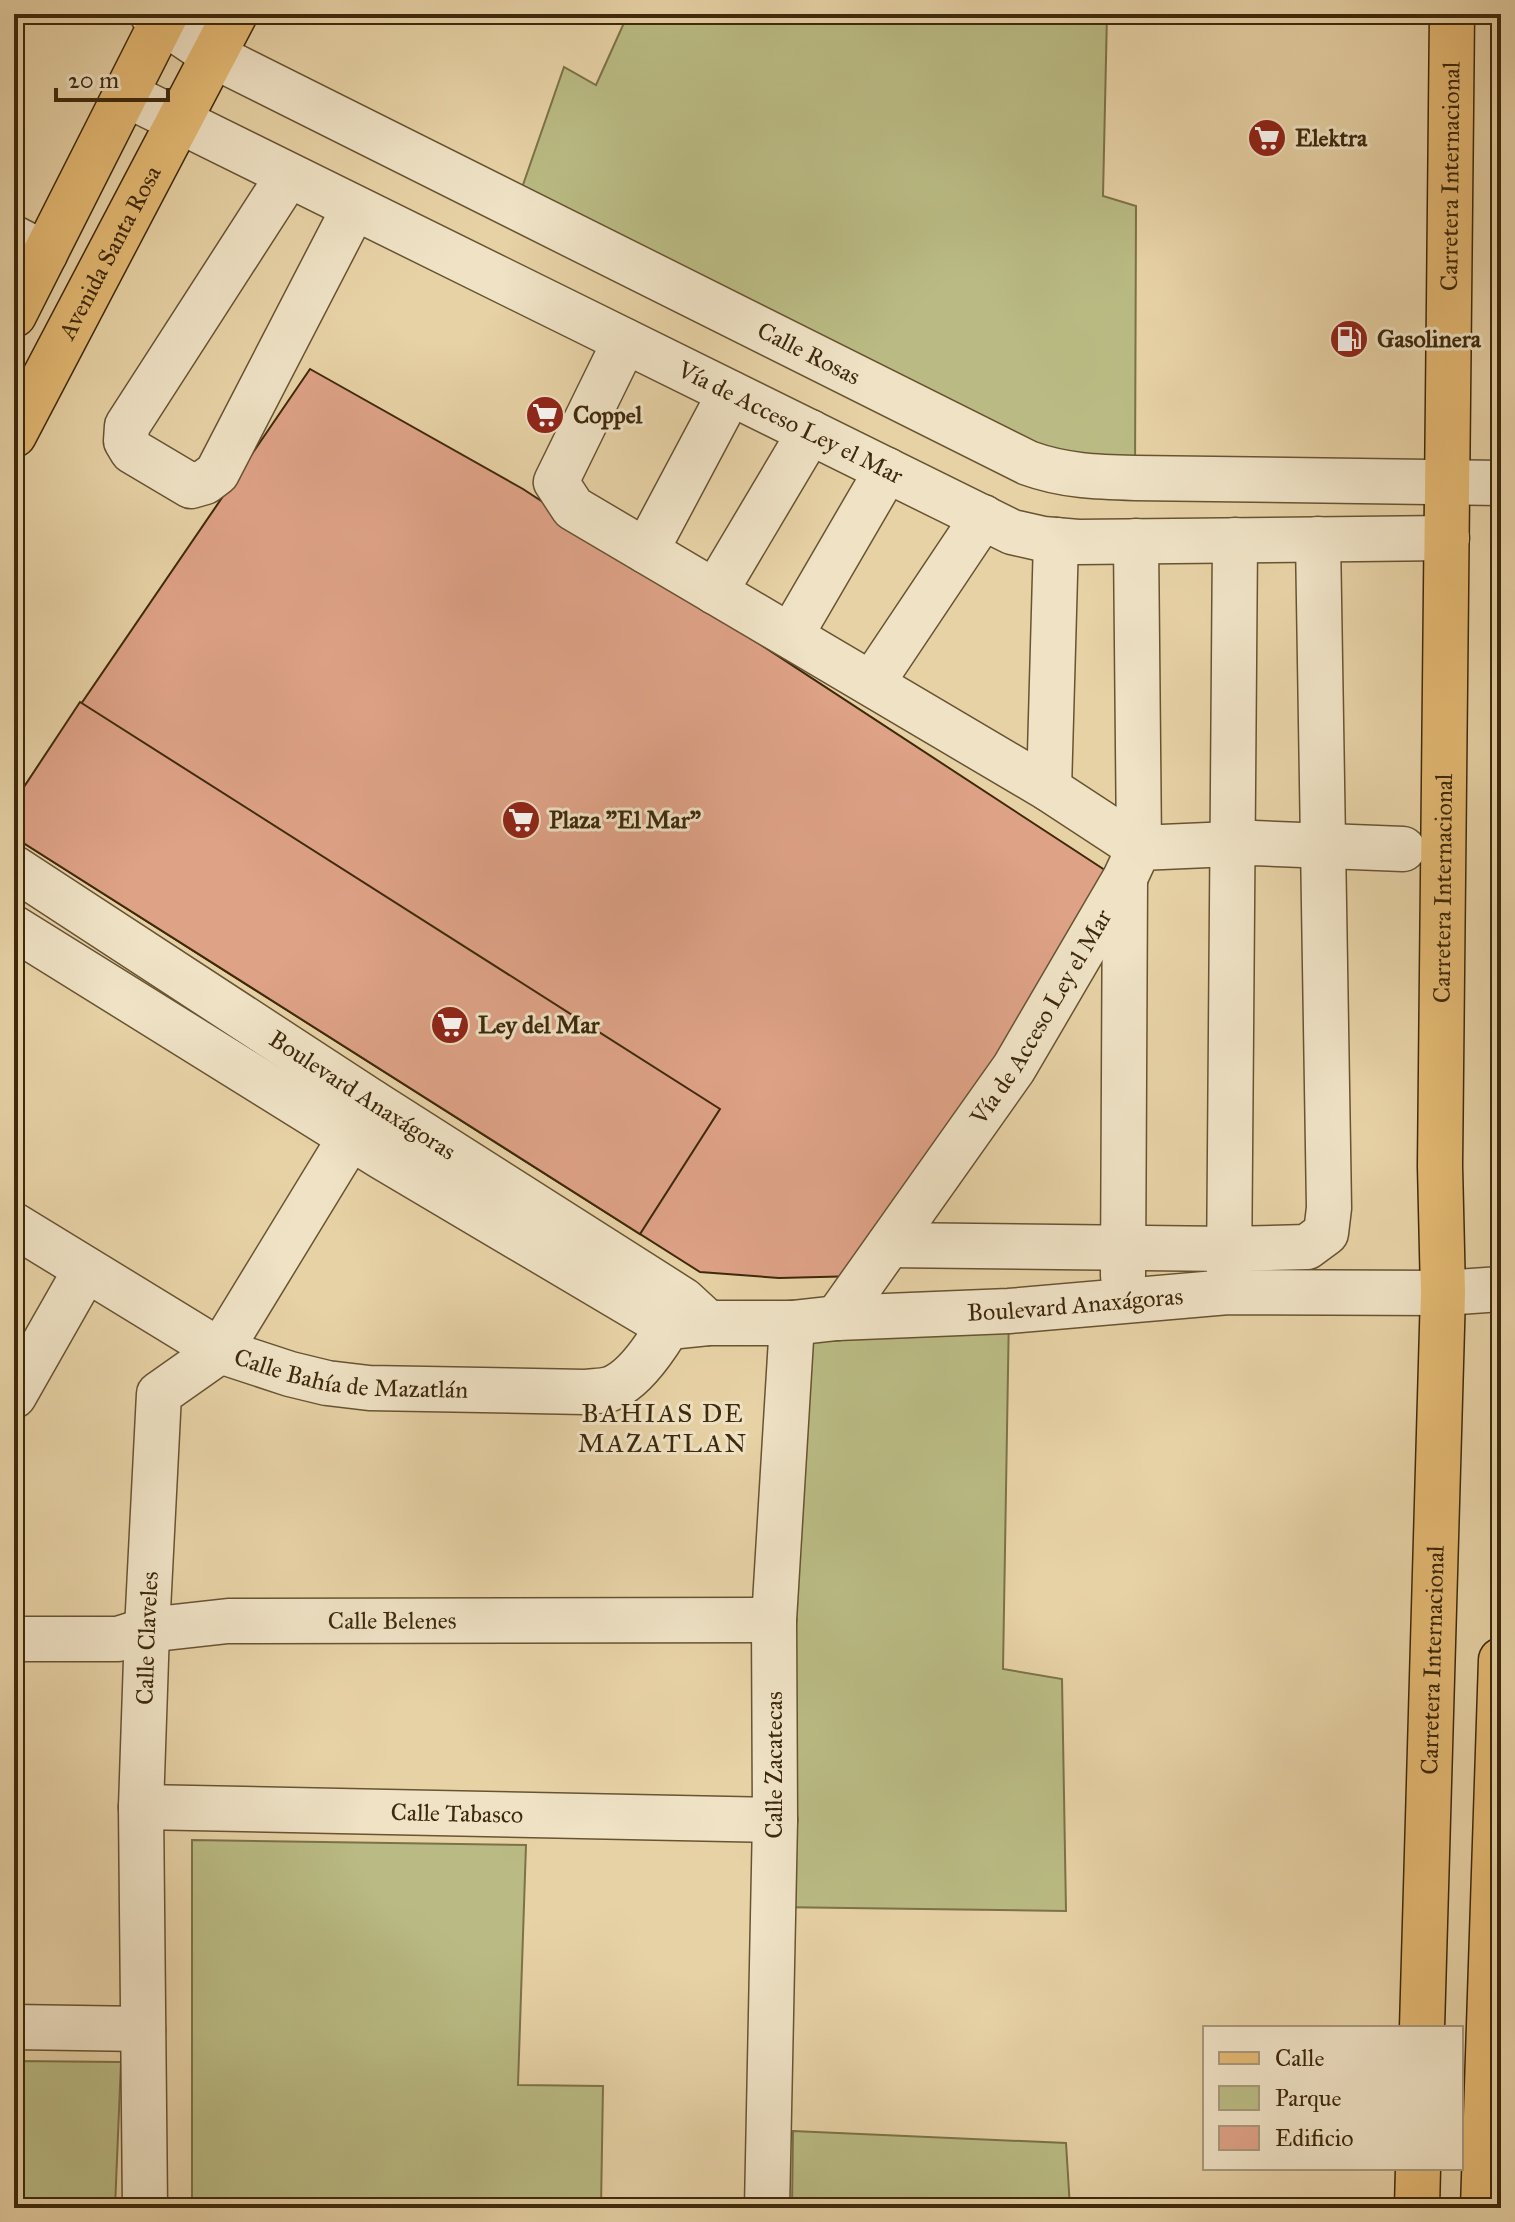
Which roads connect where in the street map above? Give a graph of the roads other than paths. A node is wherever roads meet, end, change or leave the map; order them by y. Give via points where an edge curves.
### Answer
1 (235, 14) edge
2 (1452, 14) edge
3 (160, 16) edge
4 (214, 56) junction
5 (127, 95) junction
6 (177, 121) junction
7 (288, 176) junction
8 (354, 208) junction
9 (29, 246) edge
10 (14, 315) edge
11 (625, 341) junction
12 (730, 393) junction
13 (810, 432) junction
14 (14, 435) edge
15 (887, 470) junction
16 (1501, 483) edge
17 (1448, 484) junction
18 (983, 517) junction
19 (1447, 538) junction
20 (1318, 539) junction
21 (1056, 540) junction
22 (1235, 540) junction
23 (1136, 541) junction
24 (646, 551) junction
25 (715, 592) junction
26 (791, 635) junction
27 (872, 683) junction
28 (1049, 789) junction
29 (1233, 845) junction
30 (1323, 847) junction
31 (1403, 849) dead end
32 (1132, 863) junction
33 (14, 868) edge
34 (14, 928) edge
35 (361, 1120) junction
36 (14, 1225) edge
37 (889, 1245) junction
38 (1123, 1247) junction
39 (1229, 1249) junction
40 (85, 1271) junction
41 (1501, 1289) edge
42 (1228, 1292) junction
43 (1443, 1293) junction
44 (1123, 1301) junction
45 (687, 1316) junction
46 (837, 1318) junction
47 (792, 1323) junction
48 (220, 1351) junction
49 (14, 1396) edge
50 (774, 1620) junction
51 (147, 1630) junction
52 (14, 1639) edge
53 (1501, 1660) edge
54 (141, 1807) junction
55 (775, 1820) junction
56 (1498, 1874) edge
57 (1496, 1974) edge
58 (1422, 2026) edge
59 (14, 2027) edge
60 (143, 2029) junction
61 (1494, 2097) edge
62 (1418, 2170) edge
63 (145, 2208) edge
64 (767, 2208) edge
65 (1417, 2208) edge
66 (1483, 2208) edge

1 - 4 main road, Avenida Santa Rosa
2 - 17 main road, Carretera Internacional
3 - 4 street
3 - 5 main road
4 - 6 main road, Avenida Santa Rosa
4 - 17 street, Calle Rosas via 1055,473
5 - 6 street
5 - 9 main road
6 - 7 street, Vía de Acceso Ley el Mar
6 - 14 main road, Avenida Santa Rosa
7 - 8 street, Vía de Acceso Ley el Mar
7 - 8 street via 127,426 132,451 191,486 217,473
8 - 11 street, Vía de Acceso Ley el Mar
9 - 10 main road
11 - 12 street, Vía de Acceso Ley el Mar
11 - 24 street via 556,482 573,508
12 - 13 street, Vía de Acceso Ley el Mar
12 - 24 street
13 - 15 street, Vía de Acceso Ley el Mar
13 - 25 street
15 - 18 street, Vía de Acceso Ley el Mar
15 - 26 street
16 - 17 street
17 - 19 main road, Carretera Internacional
18 - 21 street, Vía de Acceso Ley el Mar via 1012,532
18 - 27 street
19 - 20 street, Vía de Acceso Ley el Mar
19 - 43 main road, Carretera Internacional
20 - 22 street, Vía de Acceso Ley el Mar
20 - 30 street
21 - 23 street, Vía de Acceso Ley el Mar
21 - 28 street
22 - 23 street, Vía de Acceso Ley el Mar
22 - 29 street
23 - 32 street
24 - 25 street
25 - 26 street
26 - 27 street
27 - 28 street
28 - 32 street
29 - 30 street
29 - 32 street
29 - 39 street
30 - 31 street
30 - 39 street via 1326,1233 1307,1247
32 - 37 street, Vía de Acceso Ley el Mar via 1014,1068
32 - 38 street
33 - 35 street, Boulevard Anaxágoras
34 - 35 street, Boulevard Anaxágoras
35 - 45 street, Boulevard Anaxágoras
35 - 48 street, Calle Claveles
36 - 40 street, Calle Bahía de Mazatlán
37 - 38 street
37 - 46 street, Vía de Acceso Ley el Mar
38 - 39 street
38 - 44 street
39 - 42 street
40 - 48 street, Calle Bahía de Mazatlán
40 - 49 street
41 - 43 street
42 - 43 street, Boulevard Anaxágoras
42 - 44 street, Boulevard Anaxágoras
43 - 58 main road, Carretera Internacional
44 - 46 street, Boulevard Anaxágoras
45 - 47 street, Boulevard Anaxágoras
45 - 48 street, Calle Bahía de Mazatlán via 631,1377 610,1389 585,1392 369,1388 290,1374
46 - 47 street, Boulevard Anaxágoras
47 - 50 street, Calle Zacatecas
48 - 51 street, Calle Claveles via 159,1394
50 - 51 street, Calle Belenes via 228,1621
50 - 55 street, Calle Zacatecas
51 - 52 street, Calle Belenes via 118,1639
51 - 54 street, Calle Claveles
53 - 56 main road
54 - 55 street, Calle Tabasco
54 - 60 street, Calle Claveles
55 - 64 street, Calle Zacatecas
56 - 57 main road
57 - 61 main road
59 - 60 street
60 - 63 street, Calle Claveles
61 - 66 main road
62 - 65 main road

